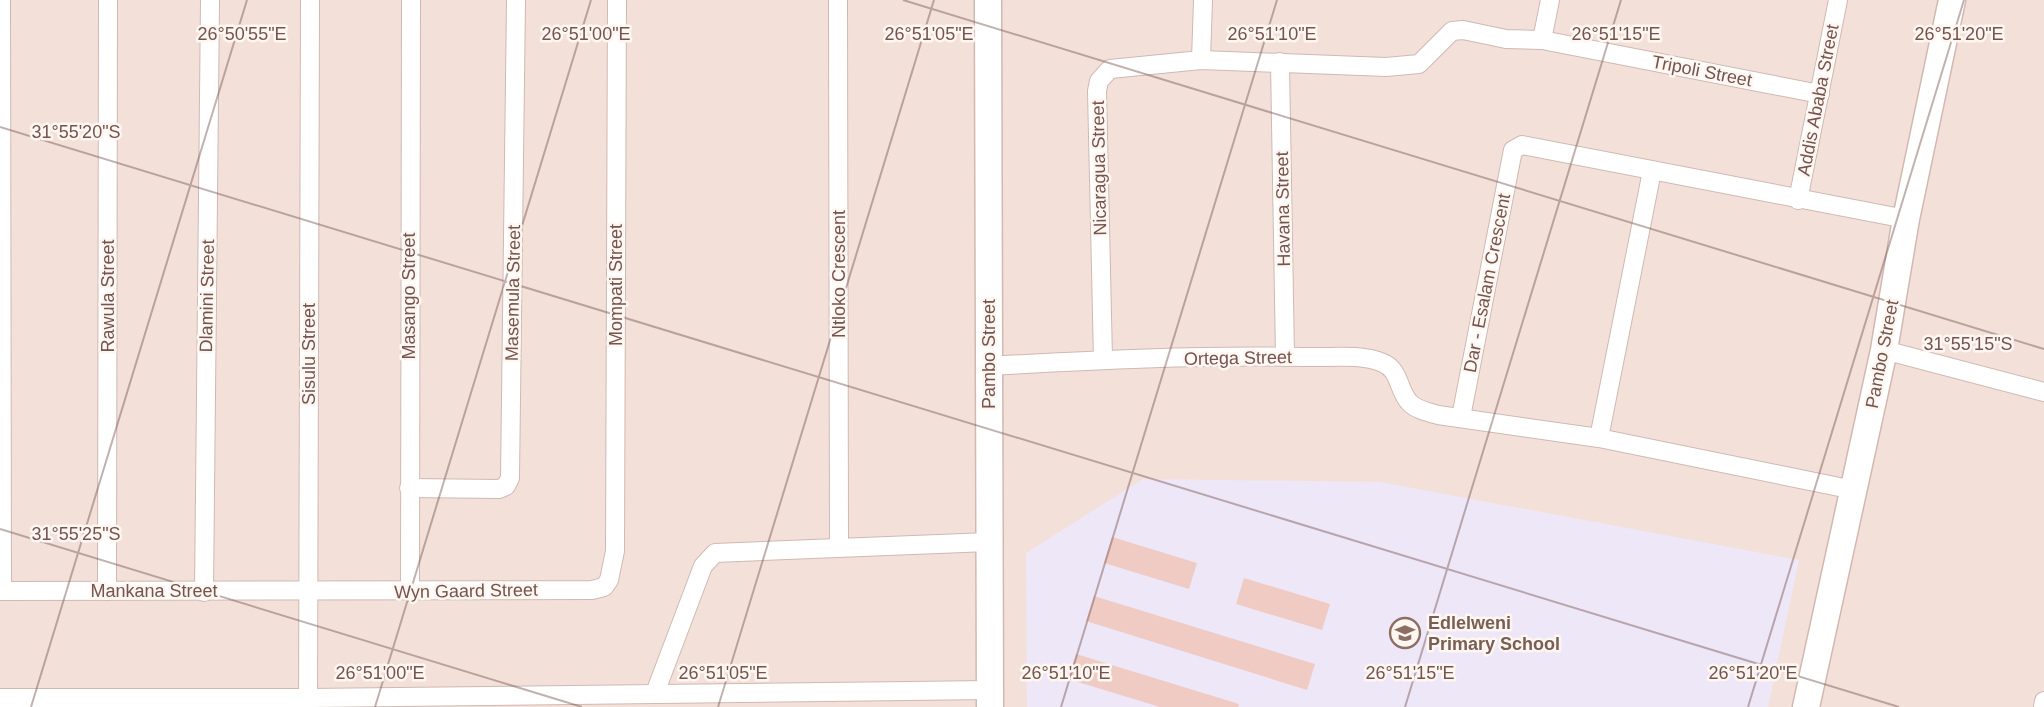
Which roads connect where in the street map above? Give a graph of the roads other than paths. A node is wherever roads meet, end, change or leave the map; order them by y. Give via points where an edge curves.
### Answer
1 (1, 0) edge
2 (107, 0) edge
3 (210, 0) edge
4 (310, 0) edge
5 (411, 0) edge
6 (516, 0) edge
7 (617, 0) edge
8 (838, 0) edge
9 (988, 0) edge
10 (1203, 0) edge
11 (1550, 0) edge
12 (1838, 0) edge
13 (1952, 0) edge
14 (1542, 40) junction
15 (1201, 60) junction
16 (1280, 62) junction
17 (1820, 94) junction
18 (1652, 170) junction
19 (1798, 200) junction
20 (1906, 219) junction
21 (1884, 350) junction
22 (1285, 357) junction
23 (1103, 359) junction
24 (989, 366) junction
25 (2044, 392) edge
26 (1461, 417) junction
27 (1599, 438) junction
28 (409, 488) junction
29 (1854, 490) junction
30 (989, 542) junction
31 (839, 548) junction
32 (612, 570) joint
33 (1, 591) edge
34 (107, 591) junction
35 (204, 592) junction
36 (309, 592) junction
37 (410, 592) junction
38 (655, 693) junction
39 (0, 698) edge
40 (990, 699) edge
41 (631, 700) edge
42 (783, 700) edge
43 (2044, 701) edge
44 (49, 702) edge
45 (308, 702) edge
46 (1806, 707) edge
47 (2043, 707) edge

1 - 33 street
2 - 34 street, Rawula Street
3 - 35 street, Dlamini Street
4 - 36 street, Sisulu Street
5 - 28 street, Masango Street
6 - 28 street, Masemula Street via 510,478 499,489
7 - 32 street, Mompati Street
8 - 31 street, Ntloko Crescent
9 - 24 street, Pambo Street
10 - 15 street
11 - 14 street
12 - 17 street, Addis Ababa Street
13 - 20 street, Pambo Street
14 - 16 street, Tripoli Street via 1457,30 1414,65
14 - 17 street, Tripoli Street
15 - 16 street, Nicaragua Street
15 - 23 street, Nicaragua Street via 1120,66 1099,81
16 - 22 street, Havana Street
17 - 19 street, Addis Ababa Street
18 - 19 street, Dar - Esalam Crescent
18 - 26 street, Dar - Esalam Crescent via 1522,145 1513,150
18 - 27 street
19 - 20 street, Dar - Esalam Crescent
20 - 21 street, Pambo Street
21 - 25 street
21 - 29 street, Pambo Street
22 - 23 street, Ortega Street
22 - 26 street, Ortega Street via 1385,363 1418,409
23 - 24 street, Ortega Street
24 - 30 street, Pambo Street
26 - 27 street
27 - 29 street
28 - 37 street, Masango Street
29 - 46 street, Pambo Street
30 - 31 street
30 - 40 street, Pambo Street
31 - 38 street via 715,553 703,566
32 - 37 street, Wyn Gaard Street via 601,589
33 - 34 street, Mankana Street
34 - 35 street, Mankana Street
35 - 36 street, Mankana Street
36 - 37 street, Wyn Gaard Street
36 - 45 street, Sisulu Street
38 - 41 street
38 - 42 street
39 - 44 street
40 - 42 street
41 - 45 street
43 - 47 street
44 - 45 street

